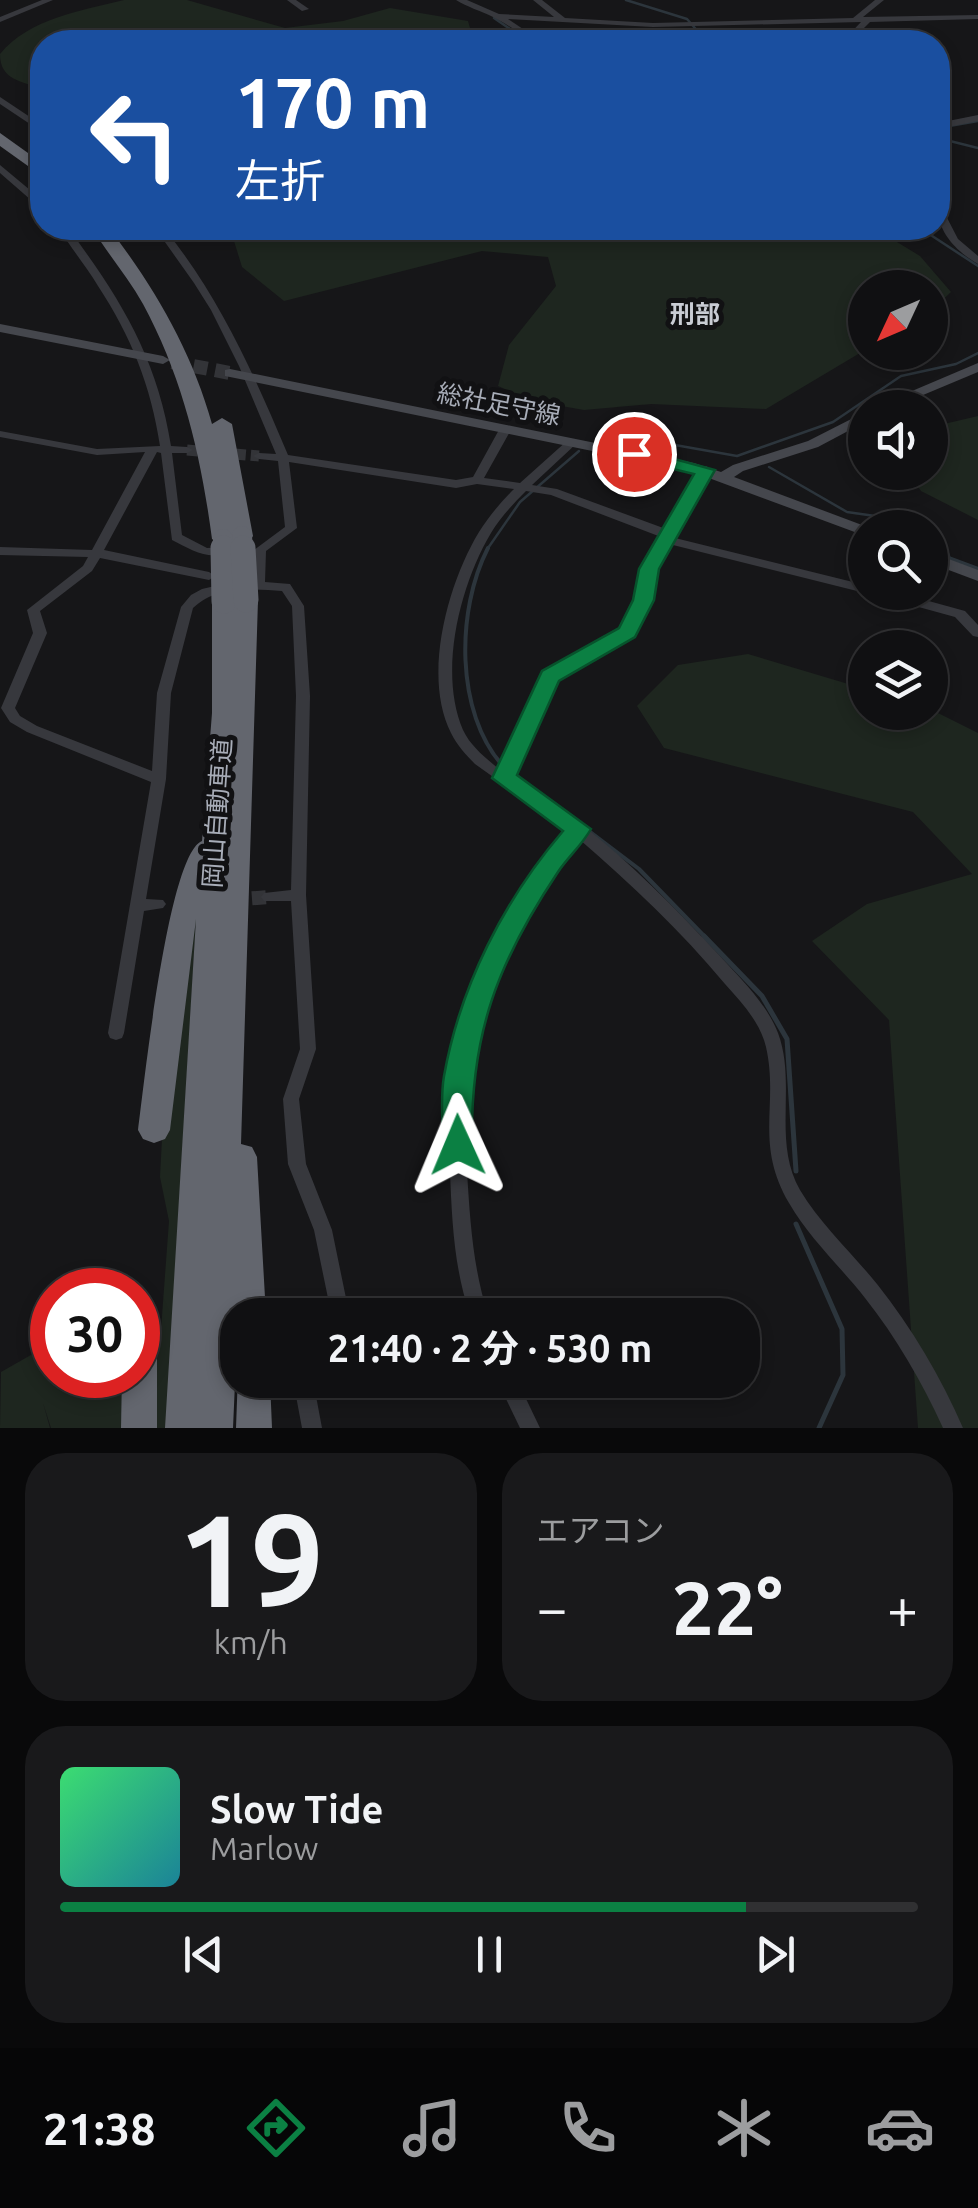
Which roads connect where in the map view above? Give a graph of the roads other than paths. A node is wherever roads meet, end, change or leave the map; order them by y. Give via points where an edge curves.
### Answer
1 (50, 0) edge
2 (291, 0) edge
3 (460, 0) edge
4 (537, 0) edge
5 (880, 0) edge
6 (305, 10) dead end
7 (498, 16) junction
8 (978, 17) edge
9 (947, 19) junction
10 (0, 20) edge
11 (563, 20) junction
12 (854, 21) junction
13 (866, 22) junction
14 (519, 30) edge
15 (858, 30) edge
16 (978, 30) edge
17 (0, 100) edge
18 (978, 118) edge
19 (30, 121) edge
20 (950, 124) edge
21 (0, 126) edge
22 (0, 138) edge
23 (30, 147) edge
24 (30, 162) edge
25 (0, 168) edge
26 (30, 194) edge
27 (950, 233) edge
28 (72, 240) edge
29 (109, 240) edge
30 (126, 240) edge
31 (168, 240) edge
32 (978, 261) edge
33 (0, 328) edge
34 (141, 356) junction
35 (163, 360) tunnel mouth
36 (978, 367) edge
37 (230, 374) tunnel mouth
38 (249, 377) junction
39 (922, 390) edge
40 (848, 425) edge
41 (506, 428) junction
42 (0, 434) edge
43 (572, 442) junction
44 (160, 449) junction
45 (187, 450) tunnel mouth
46 (259, 456) tunnel mouth
47 (283, 458) junction
48 (706, 470) junction
49 (725, 476) junction
50 (477, 480) junction
51 (529, 489) junction
52 (848, 524) edge
53 (667, 536) junction
54 (232, 544) junction
55 (0, 551) edge
56 (96, 553) junction
57 (948, 564) edge
58 (978, 576) edge
59 (848, 585) edge
60 (230, 590) junction
61 (945, 610) edge
62 (977, 629) edge
63 (506, 771) junction
64 (159, 780) junction
65 (217, 815) junction
66 (579, 829) junction
67 (298, 895) junction
68 (270, 897) tunnel mouth
69 (158, 904) dead end
70 (138, 906) junction
71 (234, 958) junction
72 (116, 1033) dead end
73 (154, 1130) dead end
74 (247, 1298) edge
75 (337, 1298) edge
76 (475, 1298) edge
77 (139, 1398) edge
78 (253, 1398) edge
79 (307, 1398) edge
80 (516, 1398) edge
81 (139, 1428) edge
82 (183, 1428) edge
83 (216, 1428) edge
84 (254, 1428) edge
85 (312, 1428) edge
86 (530, 1428) edge
87 (954, 1428) edge

1 - 10 street
2 - 6 street
3 - 7 street
4 - 11 street
5 - 12 street
7 - 11 street
7 - 14 street
8 - 9 street
9 - 13 street
9 - 16 street
11 - 12 street
12 - 13 street
13 - 15 street
17 - 19 street
18 - 20 street
21 - 23 highway
22 - 24 highway
25 - 26 street
27 - 32 street
28 - 34 street
29 - 54 highway, 岡山自動車道 via 151,298 192,386
30 - 54 highway, 岡山自動車道 via 166,294 209,384 223,428
31 - 38 street via 219,312
33 - 34 main road
34 - 35 main road
34 - 44 street
36 - 39 main road
37 - 38 main road, 総社足守線
38 - 41 main road, 総社足守線
38 - 47 street
40 - 49 main road
41 - 43 main road, 総社足守線
41 - 50 street
42 - 44 street via 98,452
43 - 48 main road, 総社足守線
43 - 51 street
44 - 45 street
44 - 54 street via 176,538
44 - 56 street
46 - 47 street
47 - 50 street via 456,484
47 - 54 street via 291,528
48 - 49 main road, 総社足守線
48 - 53 street
49 - 52 main road, 総社足守線
50 - 51 street
51 - 53 street
51 - 63 street via 499,512 478,544 452,617 446,660 457,732
53 - 59 street
53 - 63 street via 627,632 550,676
54 - 60 highway, 岡山自動車道, bridge
54 - 60 street
55 - 56 street
56 - 60 street
56 - 64 street via 76,581 33,610 40,632 8,708 32,728
57 - 58 main road
60 - 64 street via 196,596 187,607 164,693
60 - 65 highway, 岡山自動車道
60 - 67 street via 286,587 298,606
60 - 71 highway, 岡山自動車道
61 - 62 street
63 - 66 street
64 - 70 street
65 - 73 highway via 182,920
65 - 82 highway, 岡山自動車道
66 - 76 street via 512,924 465,1038 456,1096 461,1243
66 - 87 street via 669,915 771,1030 780,1164 806,1214 927,1369
67 - 68 street
67 - 75 street via 308,1049 291,1099 297,1164 323,1230
69 - 70 street
70 - 72 street
71 - 74 highway
71 - 83 highway, 岡山自動車道
77 - 81 highway
78 - 84 highway
79 - 85 street
80 - 86 street

